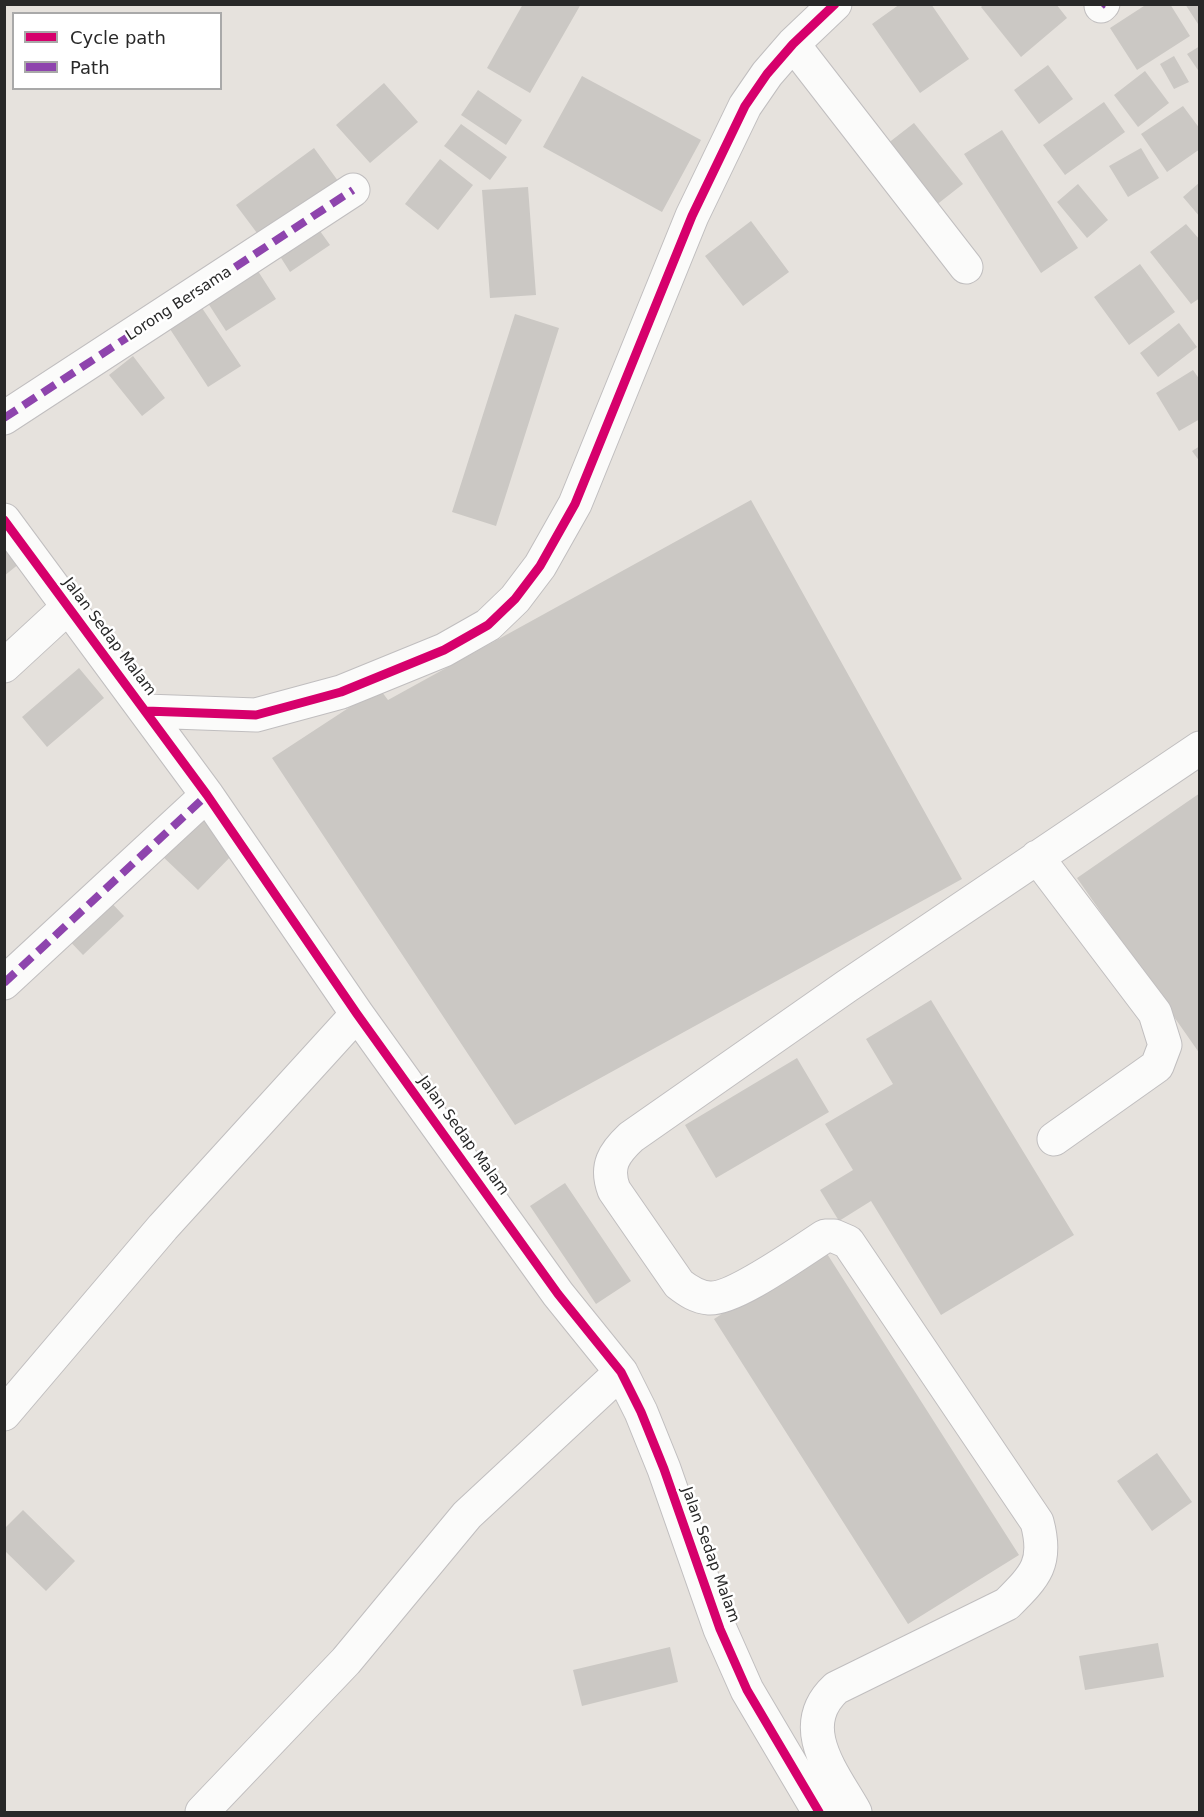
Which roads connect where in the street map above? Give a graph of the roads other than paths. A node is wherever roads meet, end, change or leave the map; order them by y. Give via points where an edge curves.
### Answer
1 (835, 4) edge
2 (793, 44) junction
3 (353, 190) dead end
4 (966, 267) dead end
5 (4, 418) edge
6 (4, 520) edge
7 (67, 608) junction
8 (4, 666) edge
9 (147, 711) junction
10 (1200, 748) edge
11 (207, 795) junction
12 (1036, 857) junction
13 (4, 983) edge
14 (357, 1014) junction
15 (1054, 1139) dead end
16 (621, 1372) junction
17 (4, 1414) edge
18 (202, 1812) edge
19 (819, 1812) edge
20 (855, 1812) edge

1 - 2 street
2 - 4 street
2 - 9 street via 745,106 692,216 575,504 540,566 515,599 488,626 444,650 342,692 256,715
3 - 5 street, Lorong Bersama
6 - 7 street, Jalan Sedap Malam
7 - 8 street
7 - 9 street, Jalan Sedap Malam
9 - 11 street, Jalan Sedap Malam
10 - 12 street
11 - 13 street
11 - 14 street, Jalan Sedap Malam
12 - 15 street via 1155,1013 1165,1045 1157,1066
12 - 20 street via 631,1137 617,1150 610,1164 614,1190 679,1284 693,1294 708,1298 729,1295 825,1236 848,1242 1037,1522 1043,1545 1039,1566 1007,1604 836,1688 826,1697 818,1711 816,1727 821,1751
14 - 16 street, Jalan Sedap Malam via 558,1294
14 - 17 street via 163,1227
16 - 18 street via 467,1515 346,1660
16 - 19 street, Jalan Sedap Malam via 641,1412 720,1629 747,1690

